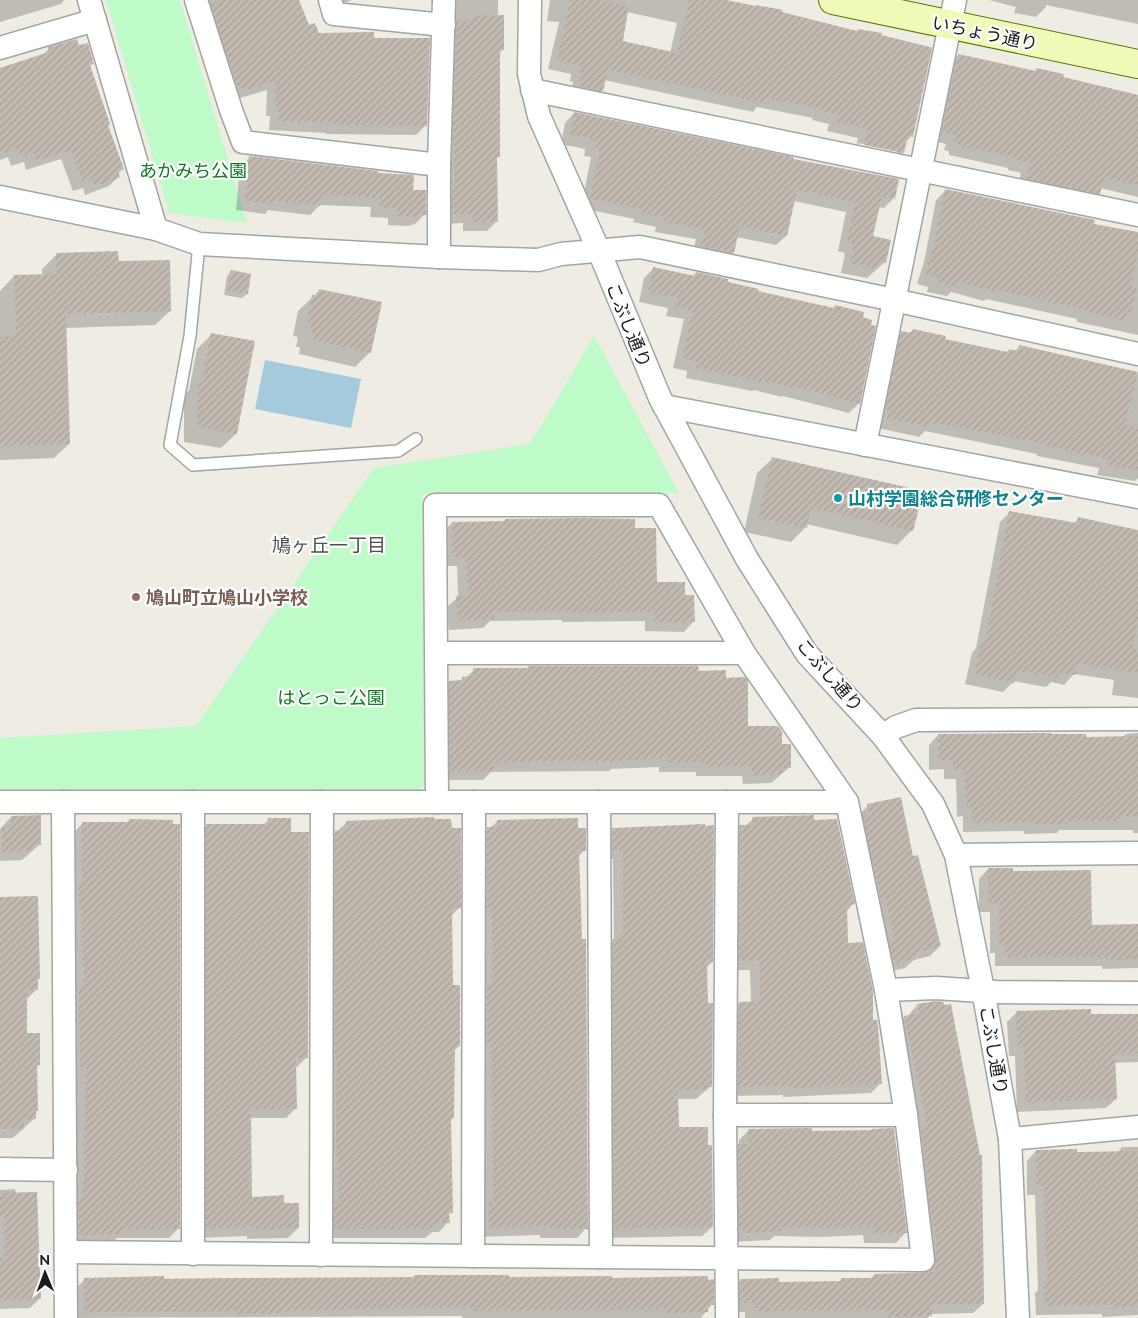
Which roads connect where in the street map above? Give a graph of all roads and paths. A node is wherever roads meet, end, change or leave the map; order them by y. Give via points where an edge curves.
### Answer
1 (196, 0) edge
2 (330, 0) edge
3 (444, 0) edge
4 (530, 0) edge
5 (833, 0) edge
6 (92, 10) edge
7 (953, 13) edge
8 (444, 25) junction
9 (0, 48) edge
10 (1138, 64) edge
11 (532, 90) junction
12 (439, 164) junction
13 (921, 170) junction
14 (0, 197) edge
15 (1138, 215) edge
16 (156, 229) junction
17 (199, 244) junction
18 (599, 252) junction
19 (439, 257) junction
20 (894, 300) junction
21 (1138, 354) edge
22 (664, 406) junction
23 (416, 439) dead end
24 (864, 445) junction
25 (1138, 497) edge
26 (437, 653) junction
27 (744, 653) junction
28 (1138, 719) edge
29 (883, 736) junction
30 (0, 802) edge
31 (63, 802) junction
32 (193, 802) junction
33 (322, 802) junction
34 (437, 802) junction
35 (474, 802) junction
36 (599, 802) junction
37 (727, 802) junction
38 (847, 802) junction
39 (1138, 853) edge
40 (956, 855) junction
41 (886, 990) junction
42 (983, 990) junction
43 (1138, 993) edge
44 (726, 1115) junction
45 (906, 1115) junction
46 (1138, 1127) edge
47 (1010, 1139) junction
48 (0, 1169) edge
49 (66, 1170) junction
50 (66, 1252) junction
51 (193, 1254) junction
52 (321, 1255) junction
53 (473, 1256) junction
54 (601, 1257) junction
55 (726, 1258) junction
56 (66, 1318) edge
57 (727, 1318) edge
58 (1018, 1318) edge

1 - 12 street via 242,142
2 - 8 street via 334,14
3 - 8 street
4 - 11 street, こぶし通り via 529,74
5 - 7 street, いちょう通り
6 - 9 street
6 - 16 street
7 - 10 street, いちょう通り
7 - 13 street
8 - 12 street
11 - 13 street
11 - 18 street, こぶし通り via 541,122
12 - 19 street
13 - 15 street
13 - 20 street
14 - 16 street
16 - 17 street
17 - 19 street
17 - 23 lane via 190,336 170,445 193,465 398,451
18 - 19 street via 561,254 538,260
18 - 20 street via 640,247
18 - 22 street, こぶし通り
20 - 21 street
20 - 24 street
22 - 24 street
22 - 29 street, こぶし通り via 747,559 807,654
24 - 25 street
26 - 27 street
26 - 27 street via 435,506 659,505
26 - 34 street
27 - 38 street
28 - 29 street via 916,720
29 - 40 street, こぶし通り via 933,804
30 - 31 street
31 - 32 street
31 - 49 street
32 - 33 street
32 - 51 street
33 - 34 street
33 - 52 street
34 - 35 street
35 - 36 street
35 - 53 street
36 - 37 street
36 - 54 street
37 - 38 street
37 - 44 street
38 - 41 street
39 - 40 street
40 - 42 street, こぶし通り
41 - 42 street
41 - 45 street
42 - 43 street
42 - 47 street, こぶし通り
44 - 45 street
44 - 55 street
45 - 55 street via 923,1260
46 - 47 street
47 - 58 street, こぶし通り
48 - 49 street
49 - 50 street
50 - 51 street
50 - 56 street
51 - 52 street
52 - 53 street
53 - 54 street
54 - 55 street
55 - 57 street

